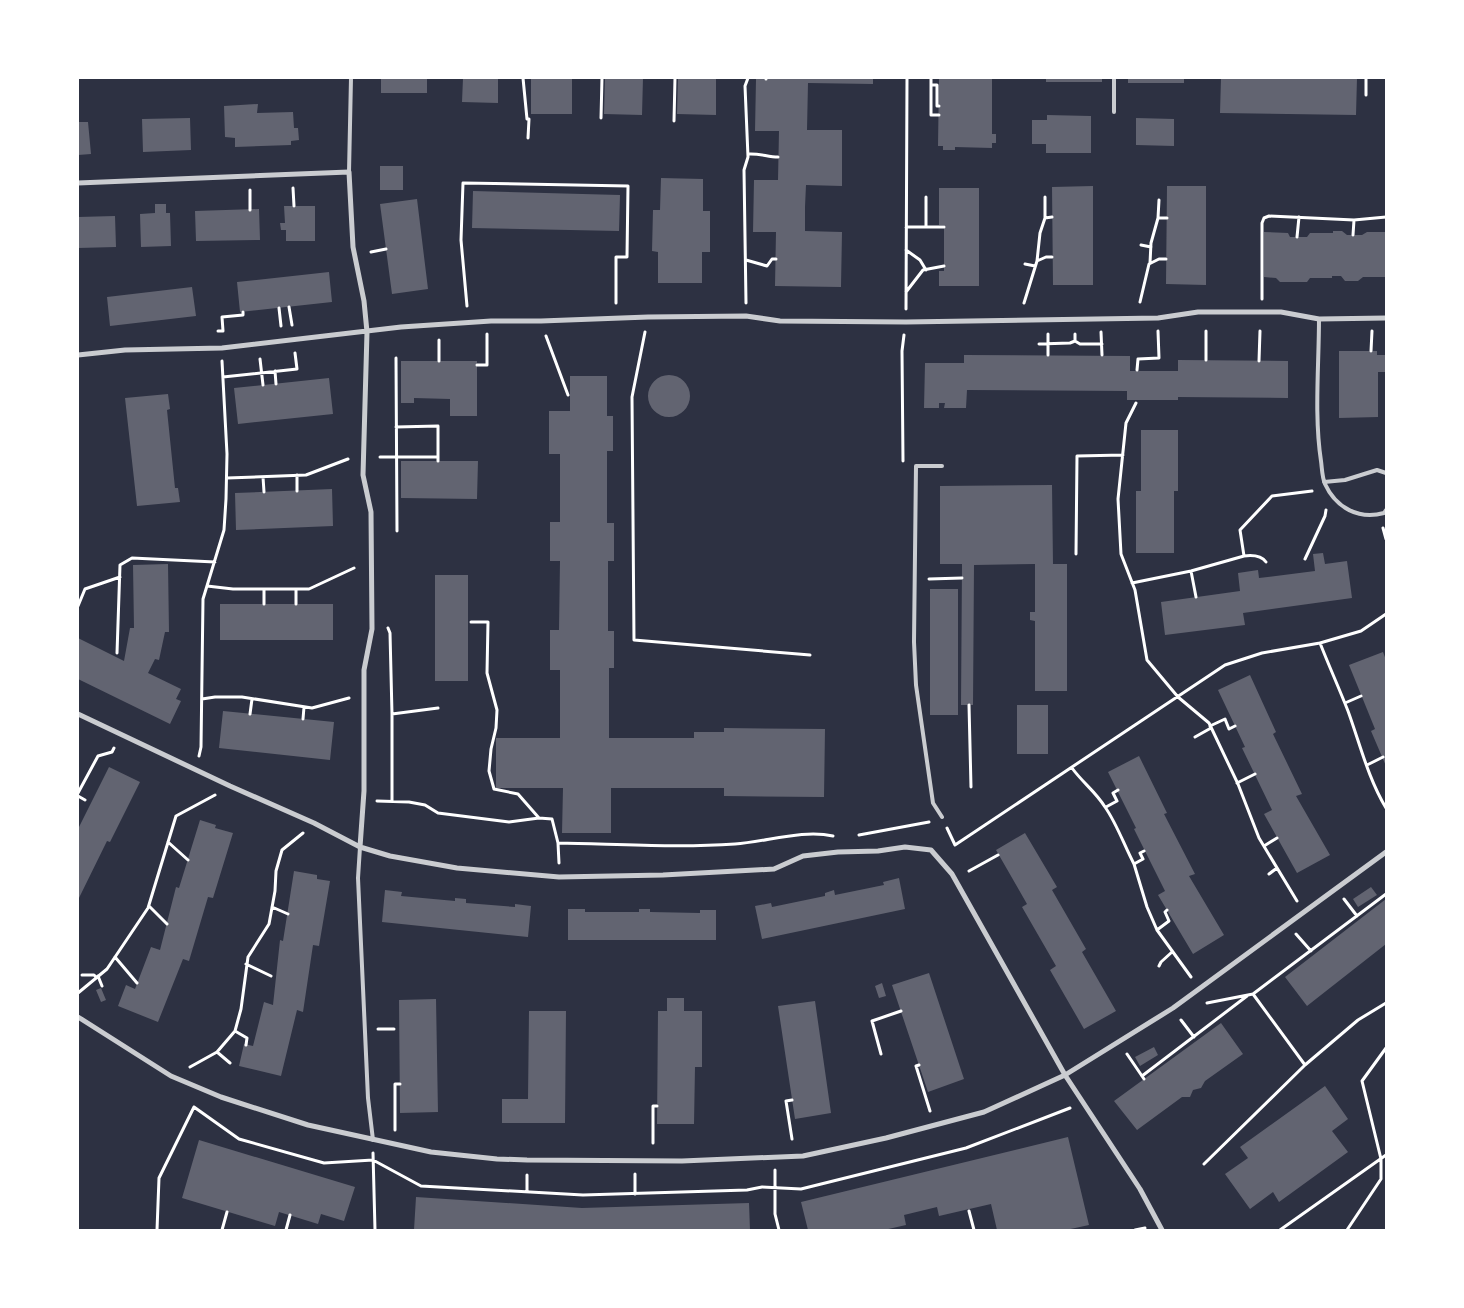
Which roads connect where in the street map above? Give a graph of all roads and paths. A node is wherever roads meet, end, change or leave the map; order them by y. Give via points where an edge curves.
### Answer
1 (351, 78) edge
2 (523, 78) edge
3 (602, 78) edge
4 (675, 78) edge
5 (748, 78) edge
6 (931, 78) edge
7 (1114, 78) edge
8 (1366, 78) edge
9 (931, 85) junction
10 (1366, 95) dead end
11 (939, 106) dead end
12 (1114, 112) dead end
13 (939, 115) dead end
14 (601, 118) dead end
15 (674, 121) dead end
16 (528, 138) dead end
17 (748, 154) junction
18 (778, 157) dead end
19 (349, 172) junction
20 (78, 183) edge
21 (926, 197) dead end
22 (1045, 197) dead end
23 (1159, 200) dead end
24 (1052, 217) dead end
25 (1298, 217) junction
26 (1386, 217) edge
27 (1045, 218) junction
28 (1158, 218) junction
29 (1166, 218) dead end
30 (1354, 220) junction
31 (906, 227) dead end
32 (926, 227) junction
33 (944, 227) dead end
34 (1353, 235) dead end
35 (1297, 237) dead end
36 (1141, 245) dead end
37 (1151, 247) junction
38 (386, 249) dead end
39 (906, 250) dead end
40 (370, 252) dead end
41 (1052, 257) dead end
42 (776, 259) dead end
43 (1166, 259) dead end
44 (746, 260) junction
45 (1036, 263) junction
46 (1025, 264) dead end
47 (1150, 264) junction
48 (944, 266) dead end
49 (926, 270) junction
50 (906, 293) dead end
51 (1140, 302) dead end
52 (616, 303) dead end
53 (1024, 303) dead end
54 (467, 306) dead end
55 (243, 312) dead end
56 (1262, 312) junction
57 (746, 316) junction
58 (648, 317) junction
59 (1158, 318) junction
60 (1386, 318) edge
61 (1319, 319) junction
62 (541, 321) junction
63 (1048, 331) dead end
64 (1076, 331) dead end
65 (1101, 331) dead end
66 (1206, 331) dead end
67 (1260, 331) dead end
68 (1372, 331) dead end
69 (367, 332) junction
70 (487, 334) dead end
71 (439, 337) dead end
72 (1075, 341) junction
73 (1039, 344) dead end
74 (1048, 344) junction
75 (1102, 344) junction
76 (222, 348) junction
77 (215, 349) junction
78 (1371, 351) dead end
79 (295, 352) dead end
80 (1048, 355) dead end
81 (1102, 355) dead end
82 (78, 356) edge
83 (260, 356) dead end
84 (396, 358) dead end
85 (1206, 360) dead end
86 (439, 361) dead end
87 (1259, 361) dead end
88 (477, 365) dead end
89 (1137, 370) dead end
90 (275, 371) junction
91 (262, 372) junction
92 (223, 377) junction
93 (276, 384) dead end
94 (263, 385) dead end
95 (568, 395) dead end
96 (1136, 403) dead end
97 (396, 427) junction
98 (1123, 455) junction
99 (354, 456) dead end
100 (380, 457) dead end
101 (396, 457) junction
102 (942, 466) dead end
103 (1386, 473) edge
104 (297, 476) junction
105 (263, 477) junction
106 (227, 478) junction
107 (1324, 482) junction
108 (1329, 490) junction
109 (298, 491) dead end
110 (264, 492) dead end
111 (1386, 510) edge
112 (397, 531) dead end
113 (1076, 554) dead end
114 (1244, 556) junction
115 (1305, 558) dead end
116 (215, 562) junction
117 (1266, 562) dead end
118 (354, 568) dead end
119 (1191, 571) junction
120 (120, 577) junction
121 (962, 578) dead end
122 (914, 579) junction
123 (1132, 583) junction
124 (207, 586) junction
125 (264, 589) junction
126 (296, 589) junction
127 (1196, 597) dead end
128 (264, 604) dead end
129 (296, 604) dead end
130 (78, 606) edge
131 (1386, 614) edge
132 (471, 622) dead end
133 (386, 623) dead end
134 (1320, 643) junction
135 (117, 653) dead end
136 (810, 655) dead end
137 (354, 696) dead end
138 (1362, 696) dead end
139 (1178, 697) junction
140 (202, 699) junction
141 (252, 699) junction
142 (1345, 703) junction
143 (969, 705) dead end
144 (304, 706) junction
145 (438, 708) dead end
146 (78, 714) edge
147 (250, 714) dead end
148 (392, 714) junction
149 (303, 719) dead end
150 (1235, 726) dead end
151 (1211, 727) junction
152 (119, 734) junction
153 (1195, 737) dead end
154 (1383, 757) dead end
155 (1367, 765) junction
156 (1072, 768) junction
157 (196, 769) junction
158 (1255, 774) dead end
159 (1237, 783) junction
160 (230, 786) junction
161 (971, 787) dead end
162 (1118, 790) dead end
163 (78, 795) edge
164 (86, 800) dead end
165 (364, 800) junction
166 (392, 802) junction
167 (1106, 807) junction
168 (1386, 808) edge
169 (942, 817) joint
170 (539, 818) junction
171 (314, 823) junction
172 (925, 823) dead end
173 (850, 836) dead end
174 (840, 838) dead end
175 (1277, 838) dead end
176 (168, 842) junction
177 (558, 843) junction
178 (1264, 846) junction
179 (360, 847) junction
180 (1144, 851) dead end
181 (1386, 852) edge
182 (998, 855) dead end
183 (188, 860) dead end
184 (1134, 864) junction
185 (559, 868) dead end
186 (1277, 868) junction
187 (969, 871) dead end
188 (1269, 874) dead end
189 (1337, 888) junction
190 (1386, 894) edge
191 (148, 905) junction
192 (272, 908) junction
193 (1167, 910) dead end
194 (1304, 912) junction
195 (288, 914) dead end
196 (1357, 916) junction
197 (167, 924) dead end
198 (1288, 925) junction
199 (1157, 930) junction
200 (1311, 951) junction
201 (1172, 952) junction
202 (115, 957) junction
203 (246, 964) junction
204 (1159, 966) dead end
205 (82, 975) dead end
206 (271, 976) dead end
207 (97, 977) junction
208 (1193, 980) dead end
209 (137, 983) dead end
210 (102, 986) dead end
211 (78, 993) edge
212 (1253, 994) junction
213 (1248, 996) junction
214 (1386, 1003) edge
215 (1203, 1004) dead end
216 (901, 1011) dead end
217 (78, 1017) edge
218 (1181, 1020) dead end
219 (379, 1029) dead end
220 (394, 1029) dead end
221 (235, 1032) junction
222 (1194, 1037) junction
223 (246, 1045) dead end
224 (1386, 1048) edge
225 (218, 1052) junction
226 (881, 1054) dead end
227 (1127, 1054) dead end
228 (230, 1063) dead end
229 (919, 1065) dead end
230 (1305, 1065) junction
231 (1065, 1075) junction
232 (171, 1076) junction
233 (400, 1084) dead end
234 (203, 1089) junction
235 (792, 1100) dead end
236 (657, 1106) dead end
237 (194, 1107) junction
238 (930, 1111) dead end
239 (394, 1130) dead end
240 (792, 1139) dead end
241 (373, 1140) junction
242 (653, 1143) dead end
243 (1386, 1155) edge
244 (775, 1157) junction
245 (1381, 1159) junction
246 (373, 1160) junction
247 (1204, 1164) dead end
248 (969, 1211) dead end
249 (227, 1212) dead end
250 (290, 1215) dead end
251 (157, 1230) edge
252 (222, 1230) edge
253 (286, 1230) edge
254 (375, 1230) edge
255 (779, 1230) edge
256 (974, 1230) edge
257 (1162, 1230) edge
258 (1280, 1230) edge
259 (1347, 1230) edge

1 - 19 lane
2 - 16 path via 529,119
3 - 14 path
4 - 15 path
5 - 17 path via 745,86
6 - 9 path
7 - 12 lane
8 - 10 path
9 - 11 path via 937,85
9 - 13 path via 931,116
17 - 18 path
17 - 44 path via 744,170
19 - 20 street
19 - 69 street via 353,247
21 - 32 path
22 - 27 path
23 - 28 path
24 - 27 path
25 - 30 path
25 - 35 path
25 - 56 path via 1269,216 1262,223
26 - 30 path
27 - 45 path
28 - 29 path
28 - 37 path
30 - 34 path
31 - 32 path
32 - 33 path
36 - 37 path
37 - 47 path
38 - 40 path
39 - 49 path via 920,260
41 - 45 path
42 - 44 path via 767,266
43 - 47 path
44 - 57 path
45 - 46 path
45 - 53 path
47 - 51 path
48 - 49 path
49 - 50 path
52 - 54 path via 616,257 627,257 628,186 463,182 461,240
55 - 77 path via 222,317 223,330 218,331
56 - 59 street via 1198,312
56 - 61 street
57 - 58 street
57 - 59 street via 780,321 906,322
58 - 62 street
58 - 136 path via 632,397 634,640
59 - 89 path via 1159,358 1138,359
60 - 61 street
61 - 107 lane via 1318,443
62 - 69 street via 491,321
62 - 95 path
63 - 74 path
64 - 72 path
65 - 75 path
66 - 85 path
67 - 87 path
68 - 78 path
69 - 76 street
69 - 165 street via 363,475 370,512 372,629 364,670
70 - 88 path via 487,365
71 - 86 path
72 - 74 path
72 - 75 path
73 - 74 path
74 - 80 path
75 - 81 path
76 - 77 street
76 - 92 path
77 - 82 street via 125,350
79 - 90 path via 297,369
83 - 91 path
84 - 97 path
90 - 91 path
90 - 93 path
91 - 92 path
91 - 94 path
92 - 106 path
96 - 98 path via 1126,423
97 - 101 path
97 - 101 path via 438,426 438,459
98 - 113 path via 1077,456
98 - 123 path via 1118,499 1121,554
99 - 104 path
100 - 101 path
101 - 112 path
102 - 122 lane via 916,466
103 - 107 lane via 1376,470 1345,480
104 - 105 path
104 - 109 path
105 - 106 path
105 - 110 path
106 - 116 path via 224,530
107 - 108 lane
108 - 111 lane via 1353,513 1371,517
108 - 114 path via 1272,496 1240,530
108 - 115 path via 1325,516
114 - 117 path via 1252,555
114 - 119 path
116 - 120 path via 132,558 120,565
116 - 124 path
118 - 126 path via 309,589
119 - 123 path
119 - 127 path
120 - 130 path via 86,589
120 - 135 path
121 - 122 path
122 - 169 lane via 916,685 933,803
123 - 139 path via 1147,660
124 - 125 path via 233,590
124 - 140 path via 203,599
125 - 126 path
125 - 128 path
126 - 129 path
131 - 134 path via 1361,631
132 - 170 path via 488,622 487,673 497,710 489,771 494,789 518,794
133 - 148 path via 390,633
134 - 139 path via 1262,653 1225,665
134 - 142 path
137 - 144 path via 312,708
138 - 142 path
139 - 151 path
139 - 156 path
140 - 141 path
140 - 157 path via 201,747
141 - 144 path
141 - 147 path
142 - 155 path
143 - 161 path
144 - 149 path
145 - 148 path
146 - 152 street
148 - 166 path
150 - 151 path via 1230,729 1225,719
151 - 153 path
151 - 159 path
152 - 157 street
152 - 163 path via 112,752 98,756
154 - 155 path
155 - 168 path
156 - 167 path
156 - 169 path via 954,845
157 - 160 street
158 - 159 path
159 - 178 path
160 - 171 street
160 - 176 path via 176,816
162 - 167 path via 1113,793 1117,801
163 - 164 path
165 - 166 path
165 - 179 street
166 - 170 path via 425,804 438,812 510,822
167 - 184 path
170 - 177 path via 552,819
171 - 179 street
171 - 192 path via 282,850
172 - 173 path
174 - 177 path via 819,833 735,844
175 - 178 path
176 - 183 path
176 - 191 path
177 - 185 path
178 - 186 path
179 - 231 street via 457,868 559,877 774,869 803,856 878,852 905,847 931,850 952,874
179 - 241 lane via 358,897
180 - 184 path via 1140,852 1143,859
181 - 189 street
182 - 187 path
184 - 199 path
186 - 188 path
186 - 194 path
189 - 194 street
189 - 196 path
190 - 196 path
191 - 197 path
191 - 202 path
192 - 195 path
192 - 203 path via 270,924
193 - 199 path via 1164,912 1169,921
194 - 198 street
196 - 200 path
198 - 200 path
198 - 231 street via 1173,1008
199 - 201 path
200 - 212 path
201 - 204 path
201 - 208 path
202 - 207 path
202 - 209 path
203 - 206 path
203 - 221 path
205 - 207 path
207 - 210 path
207 - 211 path
212 - 213 path
212 - 230 path
213 - 215 path
213 - 222 path
214 - 230 path via 1358,1020
216 - 226 path via 872,1021
217 - 232 street
218 - 222 path
219 - 220 path
221 - 223 path via 247,1038
221 - 225 path
222 - 227 path via 1143,1078
224 - 245 path via 1362,1081
225 - 228 path
225 - 232 path
229 - 238 path via 916,1066
230 - 247 path
231 - 244 street via 984,1112 803,1156
231 - 257 street via 1140,1189
232 - 234 street
233 - 239 path via 395,1084
234 - 237 path
234 - 241 street via 308,1125
235 - 240 path via 786,1101
236 - 242 path via 653,1106
237 - 246 path via 239,1139 324,1163
237 - 251 path via 159,1178
241 - 244 street via 432,1152 497,1159 682,1161
241 - 246 path
243 - 245 path
244 - 255 path via 775,1214
245 - 258 path
245 - 259 path via 1381,1179
246 - 254 path
248 - 256 path
249 - 252 path
250 - 253 path

